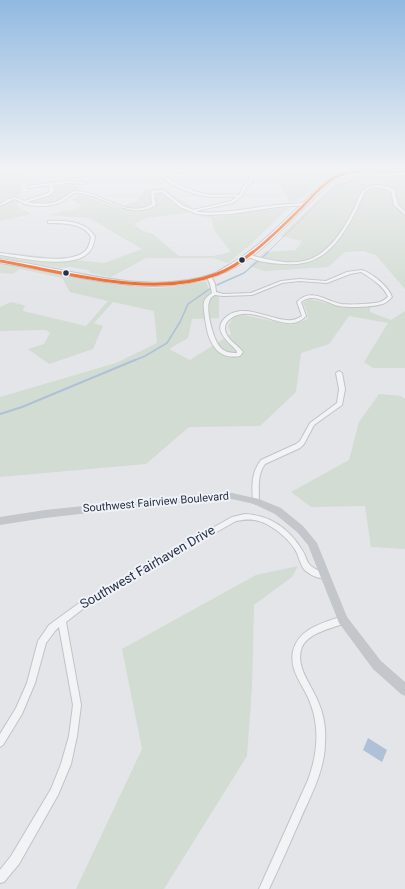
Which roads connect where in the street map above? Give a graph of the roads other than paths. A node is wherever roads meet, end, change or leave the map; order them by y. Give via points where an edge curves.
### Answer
1 (189, 209) edge
2 (200, 209) edge
3 (253, 209) edge
4 (298, 209) edge
5 (355, 209) edge
6 (193, 211) junction
7 (49, 222) dead end
8 (0, 254) edge
9 (249, 256) junction
10 (0, 261) edge
11 (208, 277) junction
12 (214, 293) junction
13 (340, 373) dead end
14 (256, 500) junction
15 (0, 521) edge
16 (325, 576) junction
17 (62, 620) junction
18 (343, 620) junction
19 (405, 690) edge
20 (0, 742) edge
21 (0, 878) edge
22 (264, 889) edge

1 - 6 street
2 - 6 street
3 - 6 street via 222,214
4 - 9 main road
5 - 9 street via 348,224 319,257 307,262 286,263
7 - 8 street via 75,224 90,231 93,237 89,249 82,255 66,260
9 - 11 main road via 230,268
10 - 11 main road via 134,284 170,284
11 - 12 street
12 - 12 street via 252,294 287,281 327,282 362,271 372,277 390,297 379,303 358,305 338,304 314,297 304,298 299,302 304,316 291,322 243,312 234,313 223,323 222,330 240,352 233,356 227,355 210,337 206,304
13 - 14 street via 340,404 312,424 298,446 263,462 256,480
14 - 15 street, Southwest Fairview Boulevard via 211,496
14 - 16 street, Southwest Fairview Boulevard via 287,517 306,535 312,543
16 - 17 street, Southwest Fairhaven Drive via 306,566 301,554 281,530 255,516 248,516 234,519 85,603
16 - 18 street, Southwest Fairview Boulevard
17 - 20 street, Southwest Fairhaven Drive via 42,641 31,683 19,711
17 - 21 street via 77,705 73,736 56,792 15,860
18 - 19 street, Southwest Fairview Boulevard via 377,665
18 - 22 street via 312,631 298,646 297,668 318,715 320,756 312,782

